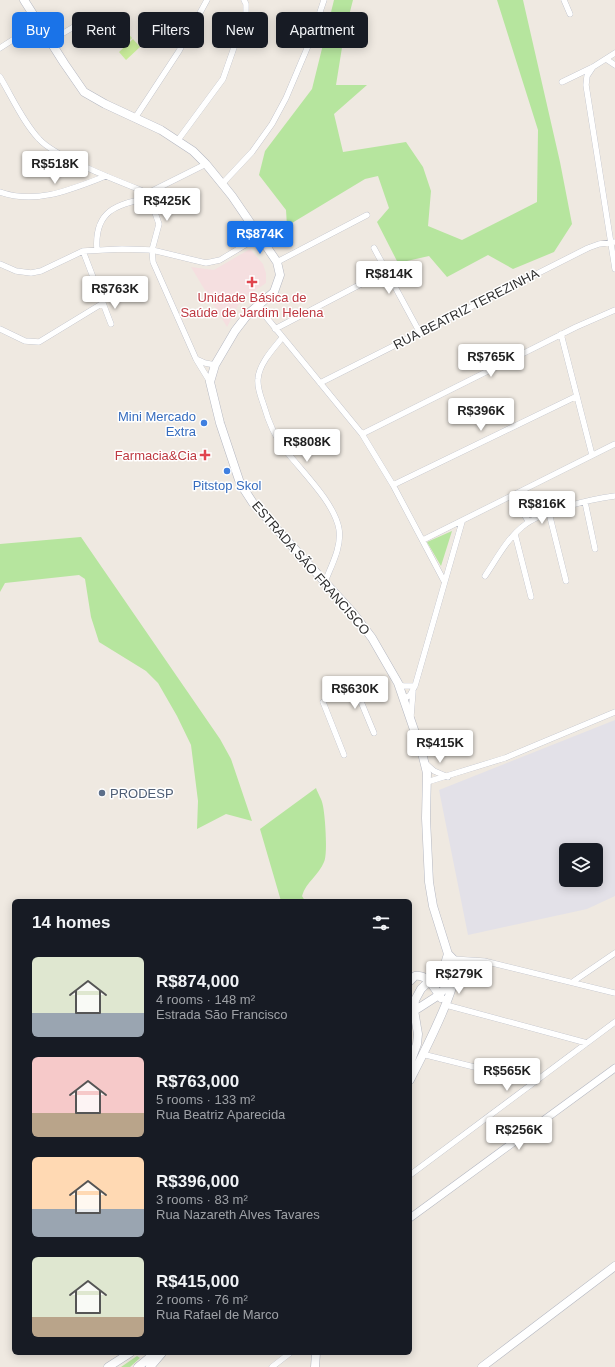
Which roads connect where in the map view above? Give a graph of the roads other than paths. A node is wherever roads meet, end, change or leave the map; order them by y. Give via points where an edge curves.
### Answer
1 (24, 0) edge
2 (207, 0) edge
3 (244, 0) edge
4 (324, 0) edge
5 (564, 0) edge
6 (32, 12) edge
7 (570, 14) dead end
8 (12, 40) edge
9 (0, 48) edge
10 (55, 48) edge
11 (615, 53) edge
12 (606, 59) junction
13 (615, 65) edge
14 (593, 67) junction
15 (0, 77) edge
16 (562, 82) dead end
17 (135, 118) junction
18 (178, 140) junction
19 (206, 164) junction
20 (106, 176) junction
21 (222, 184) junction
22 (0, 192) edge
23 (149, 195) junction
24 (367, 215) dead end
25 (260, 236) junction
26 (613, 242) edge
27 (374, 248) dead end
28 (97, 250) junction
29 (152, 250) junction
30 (83, 251) junction
31 (277, 262) junction
32 (0, 264) edge
33 (615, 269) edge
34 (386, 271) junction
35 (103, 303) junction
36 (258, 307) junction
37 (615, 310) edge
38 (112, 324) dead end
39 (0, 329) edge
40 (275, 329) junction
41 (420, 333) junction
42 (561, 334) junction
43 (282, 338) junction
44 (196, 359) junction
45 (215, 364) junction
46 (210, 382) junction
47 (320, 384) junction
48 (577, 396) junction
49 (362, 434) junction
50 (615, 444) edge
51 (592, 455) junction
52 (392, 485) junction
53 (513, 494) junction
54 (614, 496) edge
55 (586, 502) junction
56 (548, 513) junction
57 (528, 521) junction
58 (462, 522) junction
59 (515, 534) junction
60 (423, 540) junction
61 (595, 549) dead end
62 (485, 576) dead end
63 (444, 581) junction
64 (566, 581) dead end
65 (325, 582) junction
66 (531, 597) dead end
67 (352, 680) dead end
68 (398, 683) junction
69 (414, 688) junction
70 (404, 699) junction
71 (323, 702) dead end
72 (615, 712) edge
73 (411, 718) junction
74 (374, 733) dead end
75 (344, 755) dead end
76 (425, 763) junction
77 (448, 777) junction
78 (427, 782) junction
79 (615, 953) edge
80 (449, 958) junction
81 (453, 979) junction
82 (412, 980) edge
83 (430, 981) junction
84 (574, 982) junction
85 (615, 993) edge
86 (439, 995) junction
87 (446, 1006) junction
88 (412, 1012) edge
89 (615, 1022) edge
90 (412, 1036) edge
91 (587, 1043) junction
92 (417, 1044) junction
93 (422, 1054) junction
94 (412, 1058) edge
95 (615, 1068) edge
96 (412, 1076) edge
97 (535, 1082) junction
98 (412, 1174) edge
99 (412, 1217) edge
100 (615, 1266) edge
101 (127, 1355) edge
102 (153, 1355) edge
103 (160, 1355) edge
104 (287, 1355) edge
105 (316, 1355) edge
106 (108, 1367) edge
107 (138, 1367) edge
108 (150, 1367) edge
109 (272, 1367) edge
110 (315, 1367) edge
111 (482, 1367) edge

1 - 6 main road
2 - 17 street via 179,51
3 - 18 street via 246,13 224,80
4 - 21 street via 311,39 272,124 252,152
5 - 7 street
8 - 9 street
10 - 17 main road via 84,92
11 - 12 street
12 - 13 street
12 - 14 street
14 - 16 street
14 - 26 street via 587,76 586,85
15 - 20 street via 39,139 49,148
17 - 18 main road
18 - 19 main road
19 - 21 main road
19 - 23 street
20 - 22 street via 48,196 28,197
20 - 23 street
21 - 25 main road
23 - 28 street via 110,209 99,222
23 - 29 street via 159,224
24 - 31 street
25 - 29 street via 213,262 199,262
25 - 31 main road
26 - 33 street
26 - 41 street, RUA BEATRIZ TEREZINHA via 588,248
27 - 34 street
28 - 29 street
28 - 30 street
29 - 44 street via 157,273
30 - 32 street via 36,273 16,272
30 - 35 street
31 - 36 main road via 280,275 277,285 274,292
34 - 40 street
34 - 41 street
35 - 38 street
35 - 39 street via 39,342 25,341
36 - 40 street
36 - 45 main road via 248,314 235,331
37 - 42 street
40 - 43 street
41 - 47 street, RUA BEATRIZ TEREZINHA
42 - 48 street
42 - 49 street
43 - 47 street
43 - 65 street via 260,372 258,388 277,436 317,488 337,522 337,550
44 - 45 street
44 - 46 street
45 - 46 main road
46 - 65 main road, ESTRADA SÃO FRANCISCO via 240,483 253,502
47 - 49 street
48 - 51 street
48 - 52 street
49 - 52 street
50 - 51 street
51 - 53 street
52 - 60 street
53 - 57 street
53 - 58 street
54 - 55 street
55 - 56 street
55 - 61 street
56 - 57 street
56 - 64 street
57 - 59 street
58 - 60 street
58 - 63 street
59 - 62 street
59 - 66 street
60 - 63 street
63 - 69 street
65 - 68 main road, ESTRADA SÃO FRANCISCO via 372,638
67 - 74 street
68 - 69 street
68 - 70 main road, ESTRADA SÃO FRANCISCO
69 - 70 street
69 - 73 street
70 - 73 main road, ESTRADA SÃO FRANCISCO
71 - 75 street
72 - 77 street via 506,758
73 - 76 main road, ESTRADA SÃO FRANCISCO
76 - 77 street via 434,771
76 - 78 main road, ESTRADA SÃO FRANCISCO
77 - 78 street
78 - 80 main road, ESTRADA SÃO FRANCISCO via 429,882 433,906
79 - 84 street
80 - 81 main road, ESTRADA SÃO FRANCISCO via 456,968
80 - 83 main road via 440,973
80 - 84 street via 484,961
81 - 86 main road
81 - 87 main road, ESTRADA SÃO FRANCISCO
82 - 83 main road via 418,975
83 - 86 main road
83 - 88 main road via 418,993
84 - 85 street
86 - 87 main road
86 - 88 main road
87 - 91 street
87 - 93 main road, ESTRADA SÃO FRANCISCO
88 - 92 main road via 418,1034
89 - 91 street
90 - 92 main road
91 - 97 street
92 - 93 main road
92 - 94 main road
93 - 96 main road, ESTRADA SÃO FRANCISCO
93 - 97 street
95 - 99 street
97 - 98 street
100 - 111 main road
101 - 106 main road
102 - 107 main road
103 - 108 main road
104 - 109 street
105 - 110 main road

